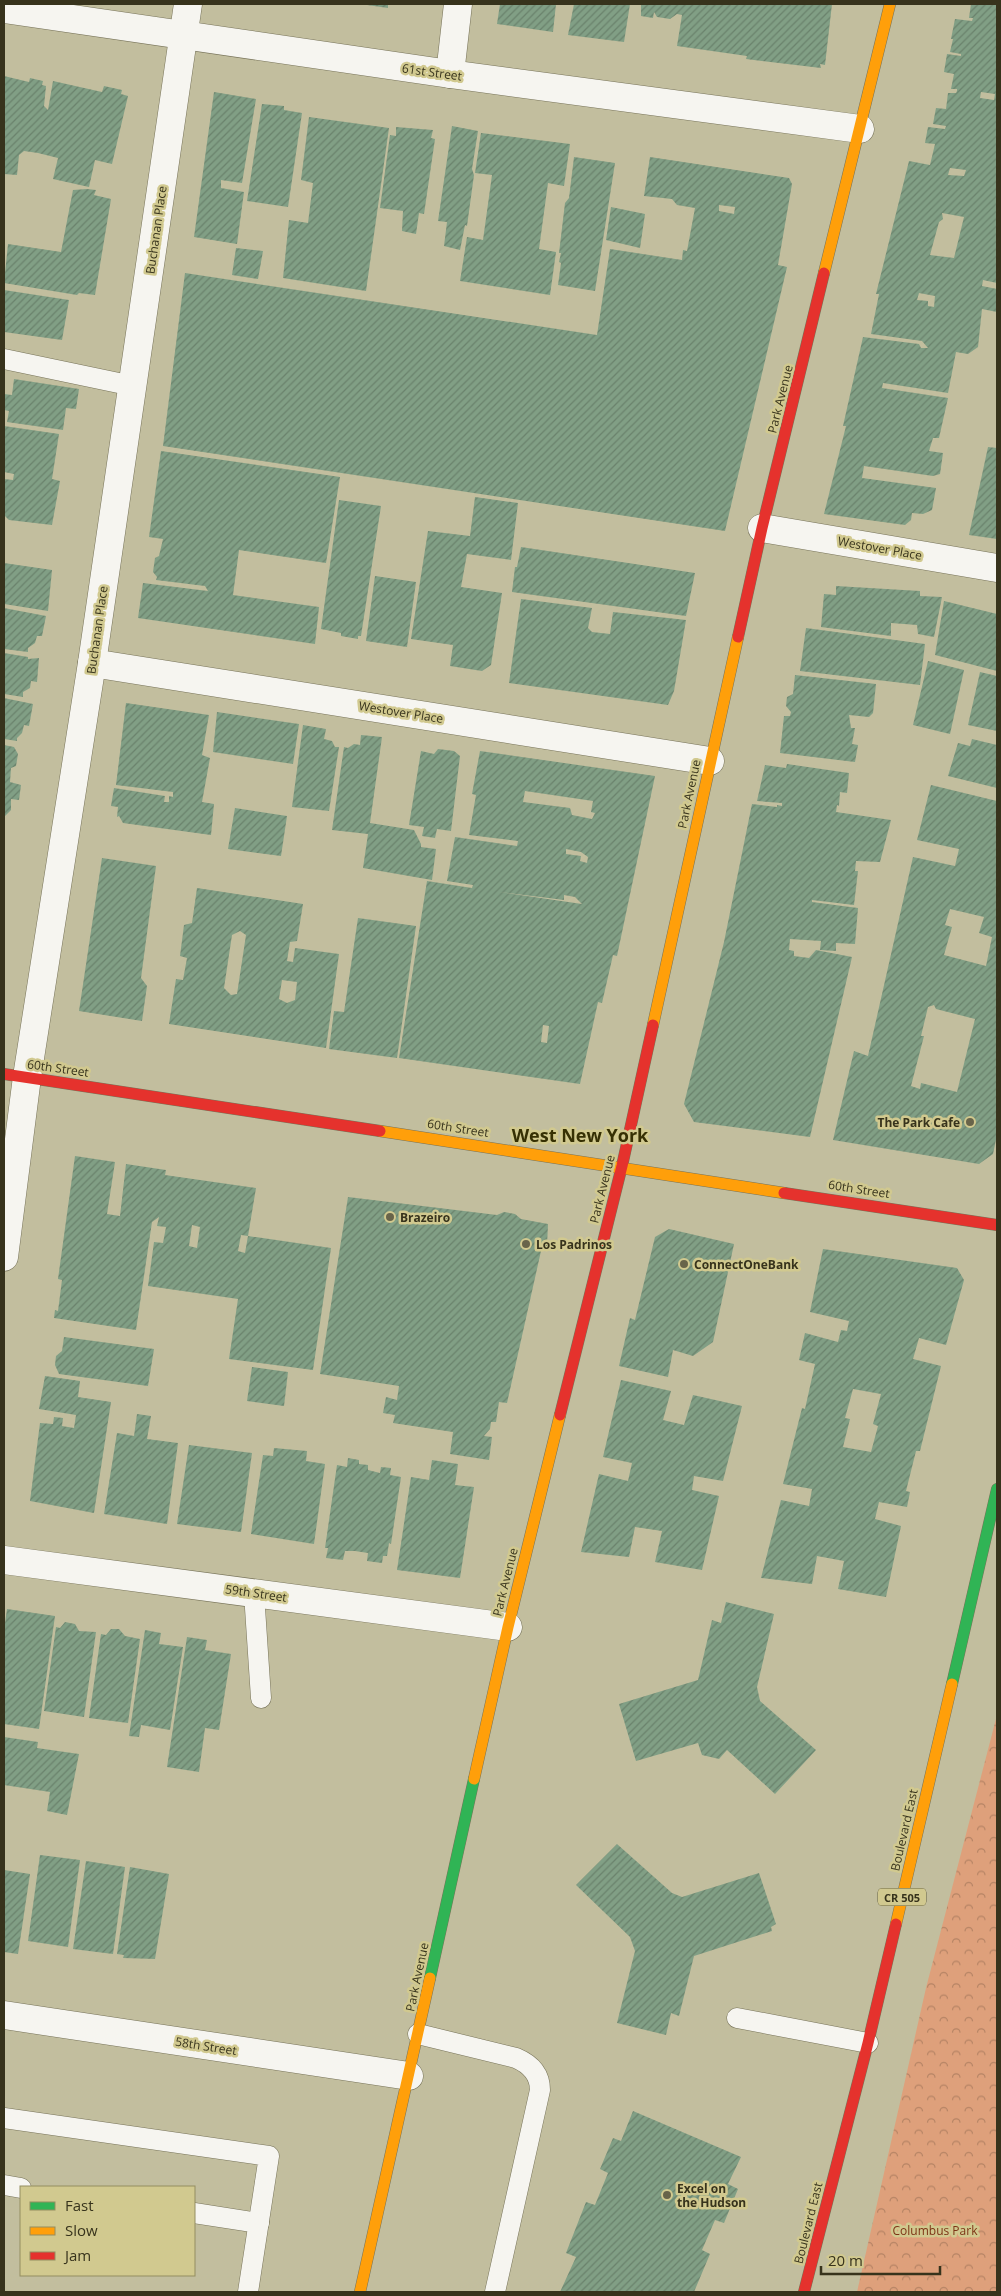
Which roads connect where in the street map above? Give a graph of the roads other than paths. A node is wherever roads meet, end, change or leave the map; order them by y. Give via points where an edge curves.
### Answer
1 (188, 4) edge
2 (458, 4) edge
3 (890, 4) edge
4 (4, 9) edge
5 (184, 36) junction
6 (450, 74) junction
7 (860, 130) junction
8 (4, 359) edge
9 (133, 386) junction
10 (762, 528) junction
11 (997, 568) edge
12 (92, 663) junction
13 (710, 761) junction
14 (15, 1075) edge
15 (622, 1166) junction
16 (997, 1225) edge
17 (4, 1257) edge
18 (997, 1490) edge
19 (4, 1560) edge
20 (254, 1593) junction
21 (508, 1627) junction
22 (261, 1698) dead end
23 (4, 2015) edge
24 (737, 2018) dead end
25 (418, 2034) junction
26 (868, 2043) junction
27 (409, 2076) junction
28 (4, 2118) edge
29 (4, 2185) edge
30 (20, 2188) edge
31 (195, 2213) edge
32 (259, 2223) junction
33 (248, 2292) edge
34 (360, 2292) edge
35 (495, 2292) edge
36 (804, 2292) edge

1 - 5 street, Buchanan Place
2 - 6 street
3 - 7 main road, Park Avenue
4 - 5 street, 61st Street
5 - 6 street, 61st Street
5 - 9 street, Buchanan Place
6 - 7 street, 61st Street
7 - 10 main road, Park Avenue
8 - 9 lane
9 - 12 street, Buchanan Place
10 - 11 street, Westover Place
10 - 13 main road, Park Avenue
12 - 13 street, Westover Place
12 - 14 street, Buchanan Place
13 - 15 main road, Park Avenue
14 - 15 main road, 60th Street
14 - 17 street, Buchanan Place
15 - 16 main road, 60th Street
15 - 21 main road, Park Avenue
18 - 26 main road, Boulevard East / CR 505
19 - 20 street, 59th Street
20 - 21 street, 59th Street
20 - 22 lane
21 - 25 main road, Park Avenue
23 - 27 street, 58th Street
24 - 26 lane
25 - 27 main road, Park Avenue
25 - 35 lane via 516,2058 531,2068 540,2082
26 - 36 main road, Boulevard East / CR 505
27 - 34 main road, Park Avenue
28 - 32 lane via 269,2156
29 - 30 lane
31 - 32 lane
32 - 33 lane

